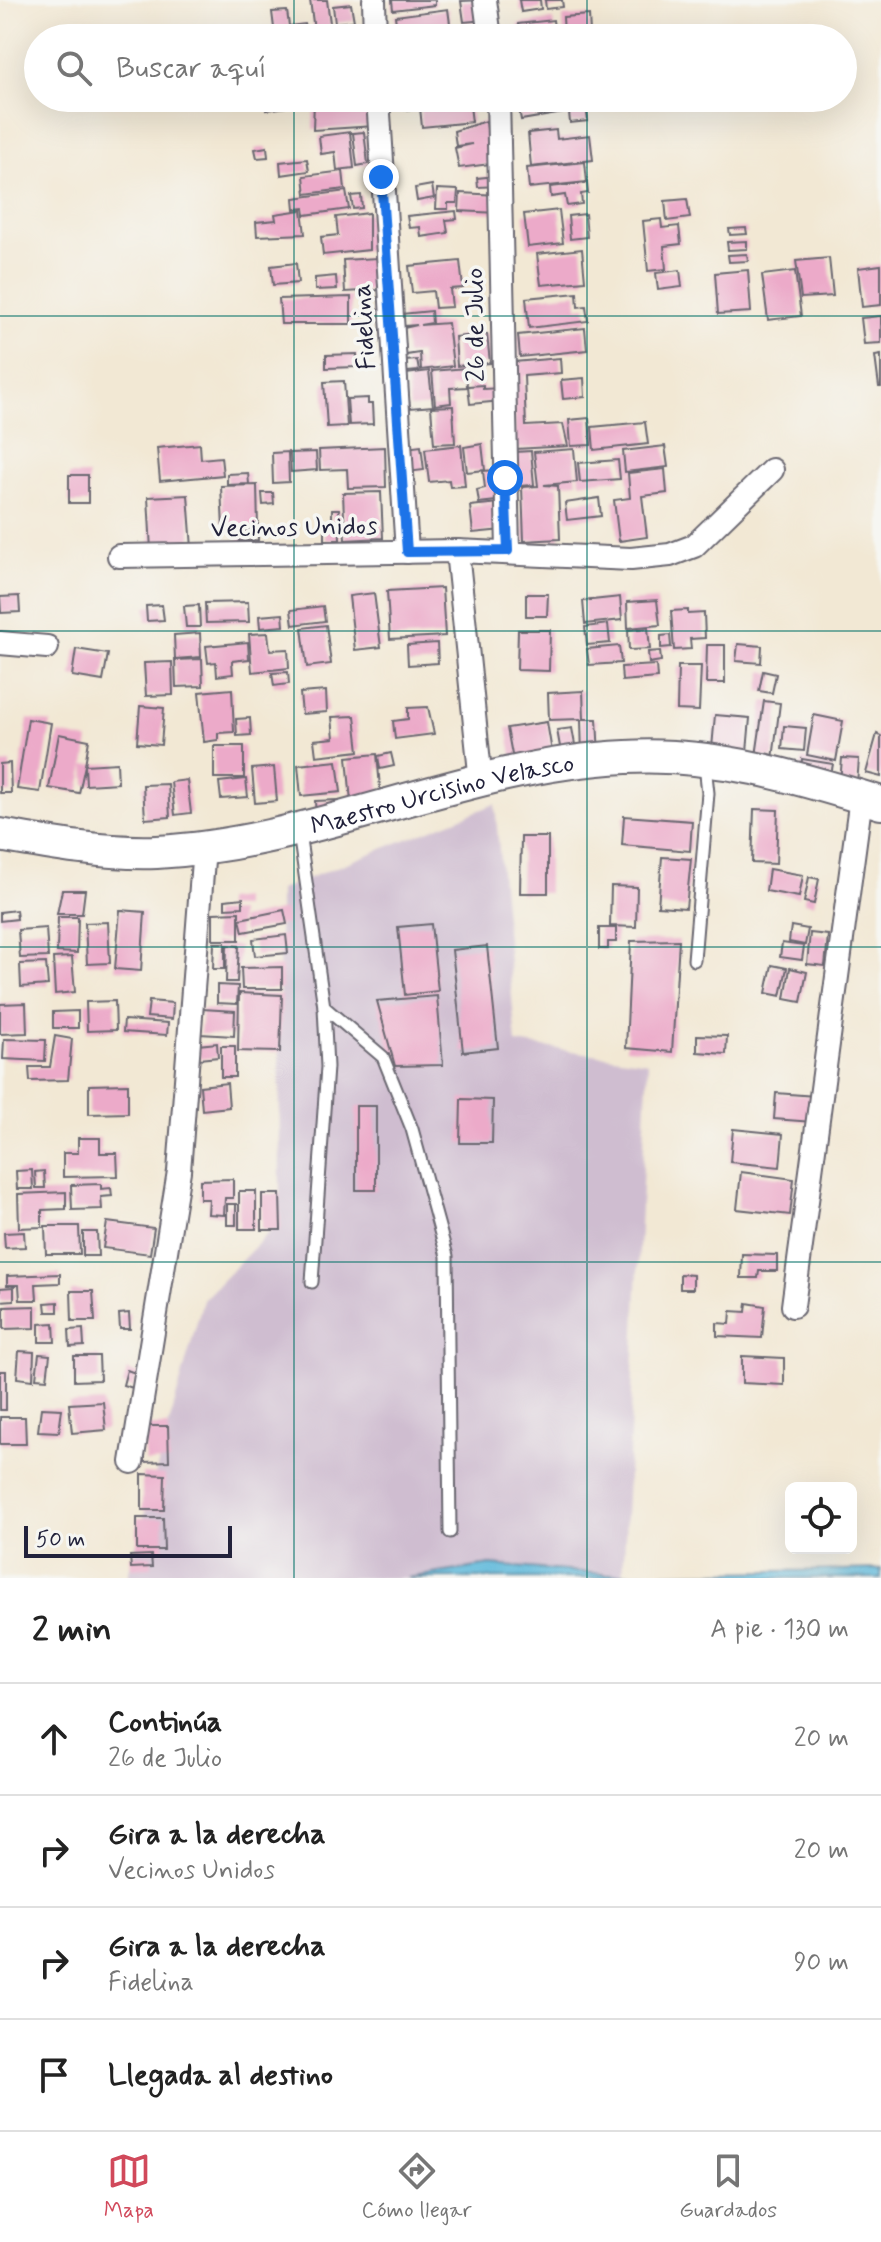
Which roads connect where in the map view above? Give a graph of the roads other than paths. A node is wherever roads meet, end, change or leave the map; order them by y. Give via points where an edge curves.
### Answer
1 (374, 0) edge
2 (485, 0) edge
3 (375, 24) edge
4 (488, 24) edge
5 (379, 112) edge
6 (498, 112) edge
7 (772, 470) dead end
8 (457, 551) junction
9 (508, 551) junction
10 (407, 552) junction
11 (119, 556) dead end
12 (0, 643) edge
13 (47, 647) dead end
14 (704, 760) junction
15 (481, 782) junction
16 (871, 800) edge
17 (298, 827) junction
18 (0, 835) edge
19 (204, 847) junction
20 (694, 960) dead end
21 (324, 1007) junction
22 (312, 1282) dead end
23 (793, 1306) dead end
24 (132, 1462) dead end
25 (450, 1532) dead end

1 - 3 street
2 - 4 street
5 - 10 street, Fidelina
6 - 9 street, 26 de Julio
7 - 9 street, Vecinos Unidos via 694,546 670,555 631,559
8 - 9 street, Vecinos Unidos
8 - 10 street, Vecinos Unidos
8 - 15 street
10 - 11 street, Vecinos Unidos
12 - 13 street
14 - 15 street, Maestro Urcisino Velasco via 626,756
14 - 16 street, Maestro Urcisino Velasco via 732,762
14 - 20 lane via 708,793
15 - 17 street, Maestro Urcisino Velasco
16 - 23 street
17 - 19 street, Maestro Urcisino Velasco
17 - 21 lane
18 - 19 street, Maestro Urcisino Velasco via 155,852
19 - 24 street via 179,1171
21 - 22 lane via 325,1129
21 - 25 lane via 383,1057 412,1129 447,1256

